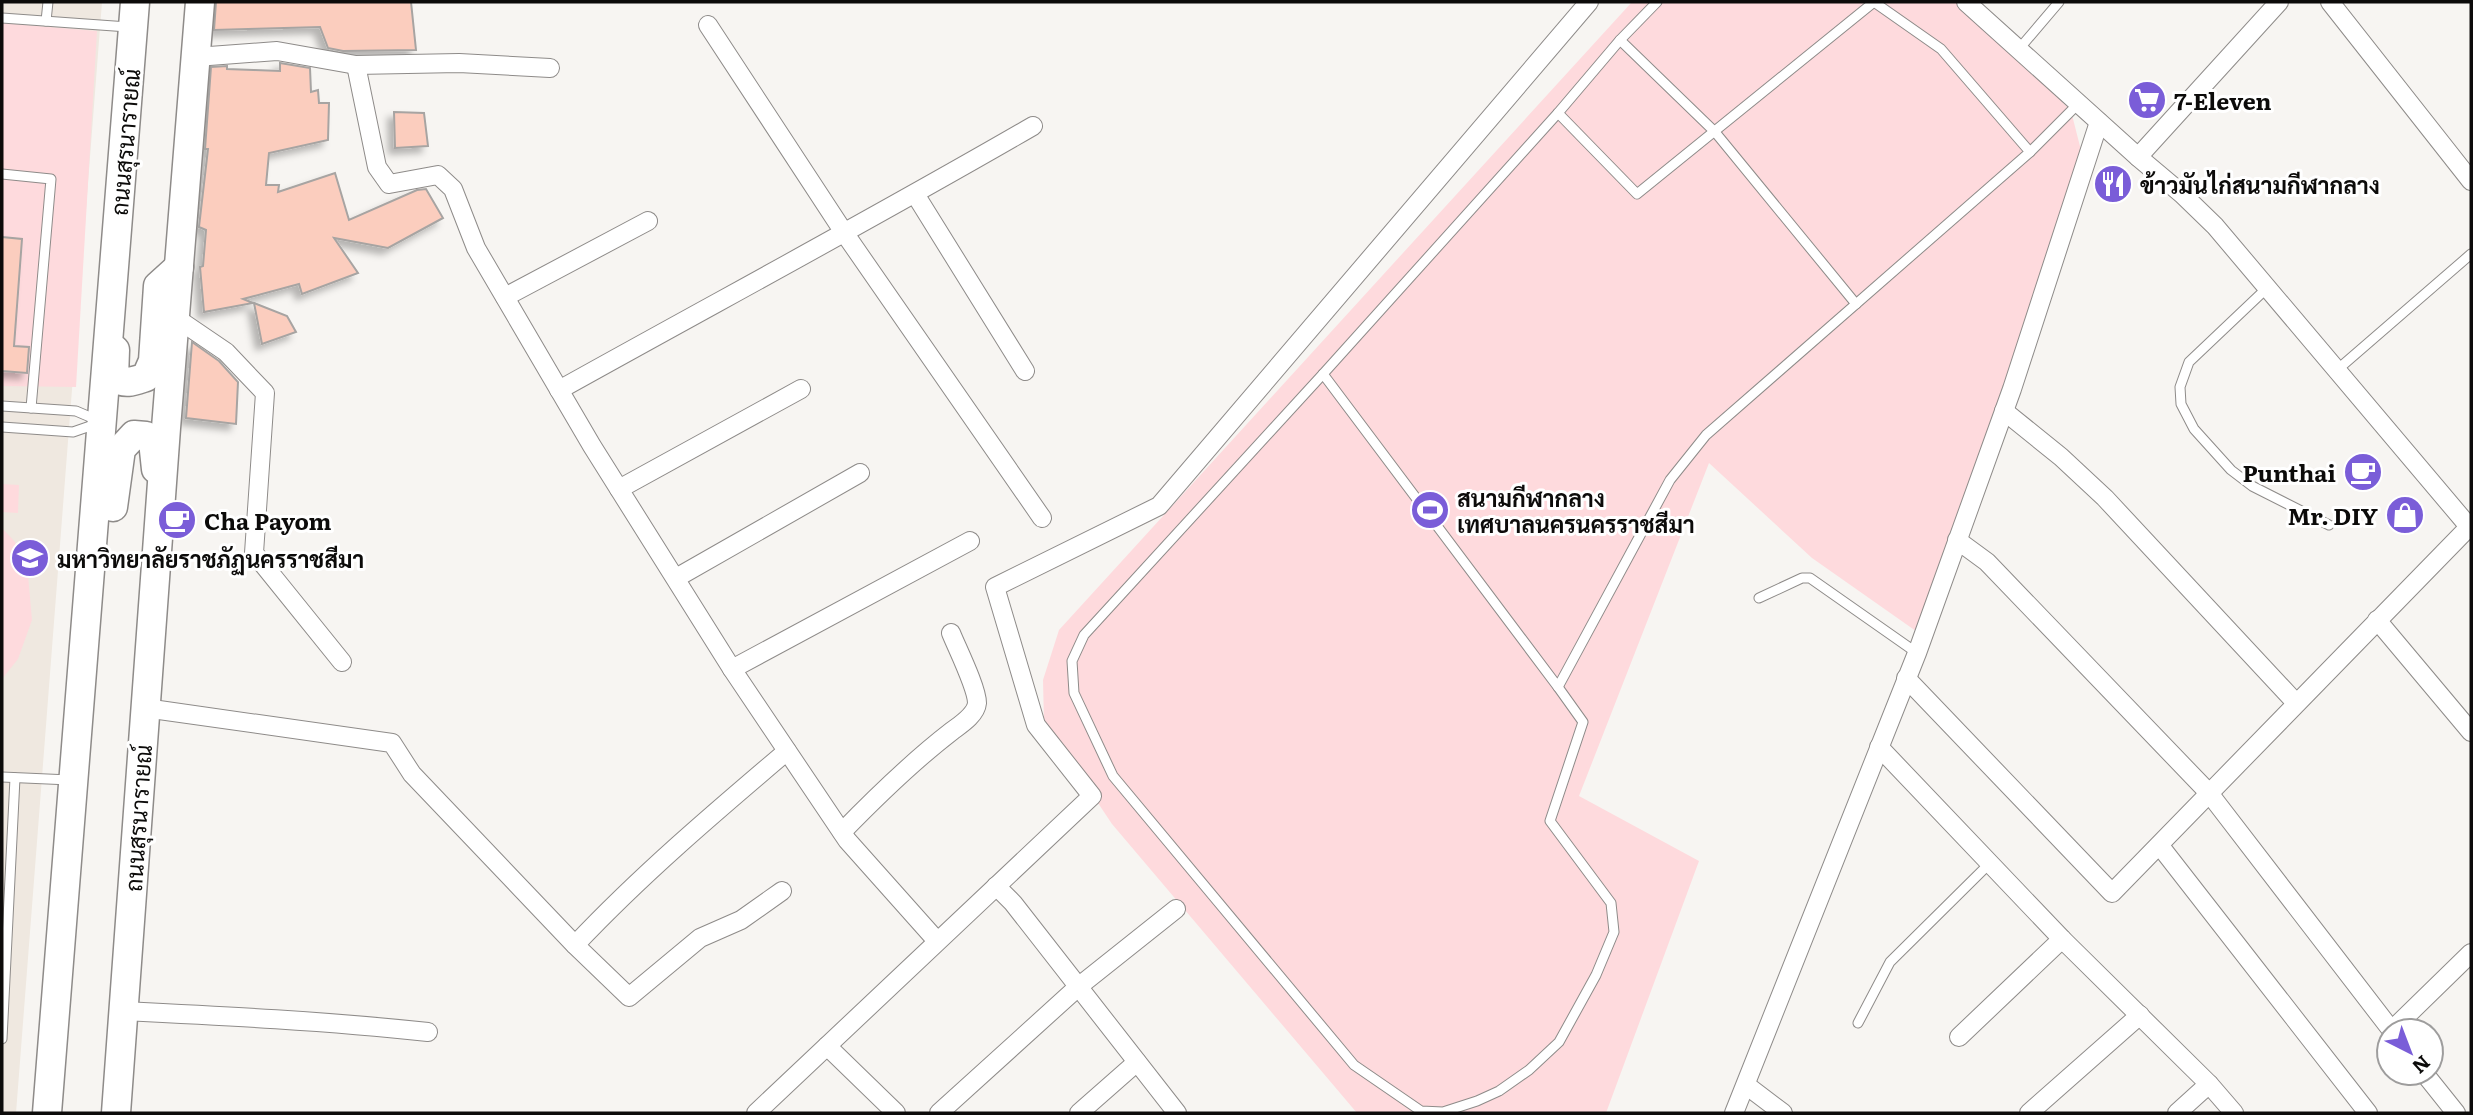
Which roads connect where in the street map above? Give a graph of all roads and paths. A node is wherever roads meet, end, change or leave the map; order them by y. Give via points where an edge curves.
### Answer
1 (48, 2) edge
2 (200, 2) edge
3 (1589, 2) edge
4 (1657, 2) edge
5 (1874, 2) edge
6 (1966, 2) edge
7 (2059, 2) edge
8 (2279, 2) edge
9 (2330, 2) edge
10 (134, 15) edge
11 (2, 18) edge
12 (46, 21) junction
13 (708, 25) dead end
14 (1620, 40) junction
15 (2019, 49) junction
16 (196, 57) junction
17 (356, 65) junction
18 (550, 68) dead end
19 (2079, 103) junction
20 (1558, 113) junction
21 (2099, 122) junction
22 (1033, 126) dead end
23 (1715, 132) junction
24 (2030, 152) junction
25 (2138, 157) junction
26 (2, 174) edge
27 (2471, 181) edge
28 (915, 194) junction
29 (648, 221) dead end
30 (843, 232) junction
31 (2471, 254) edge
32 (179, 267) junction
33 (113, 282) junction
34 (2267, 288) junction
35 (505, 297) junction
36 (1856, 304) junction
37 (176, 318) junction
38 (2337, 370) junction
39 (1025, 371) dead end
40 (1323, 374) junction
41 (802, 389) dead end
42 (559, 390) junction
43 (2, 406) edge
44 (31, 408) junction
45 (2004, 411) junction
46 (101, 422) junction
47 (2, 427) edge
48 (860, 473) dead end
49 (619, 489) junction
50 (1042, 518) dead end
51 (159, 522) junction
52 (2329, 524) dead end
53 (2471, 527) edge
54 (1957, 540) junction
55 (970, 541) dead end
56 (91, 556) junction
57 (676, 578) junction
58 (1759, 598) dead end
59 (2377, 620) junction
60 (951, 633) dead end
61 (1917, 653) junction
62 (342, 662) dead end
63 (732, 669) junction
64 (1906, 678) junction
65 (1558, 687) junction
66 (2296, 703) junction
67 (145, 708) junction
68 (2471, 732) edge
69 (1879, 747) junction
70 (787, 751) junction
71 (2, 777) edge
72 (15, 778) junction
73 (73, 780) junction
74 (2209, 793) junction
75 (842, 832) junction
76 (2160, 846) junction
77 (1990, 863) junction
78 (996, 886) junction
79 (782, 891) dead end
80 (1176, 909) dead end
81 (2062, 939) junction
82 (937, 942) junction
83 (575, 945) junction
84 (2471, 953) edge
85 (1078, 987) junction
86 (123, 1011) junction
87 (2140, 1014) junction
88 (2381, 1017) edge
89 (2406, 1017) edge
90 (1858, 1023) dead end
91 (428, 1032) dead end
92 (1959, 1037) dead end
93 (2, 1039) edge
94 (827, 1046) junction
95 (1137, 1062) junction
96 (2209, 1084) junction
97 (1746, 1085) junction
98 (2435, 1087) edge
99 (47, 1113) edge
100 (116, 1113) edge
101 (756, 1113) edge
102 (896, 1113) edge
103 (939, 1113) edge
104 (1079, 1113) edge
105 (1177, 1113) edge
106 (1734, 1113) edge
107 (1783, 1113) edge
108 (2029, 1113) edge
109 (2177, 1113) edge
110 (2234, 1113) edge
111 (2368, 1113) edge
112 (2456, 1113) edge

1 - 12 lane
2 - 16 main road, ถนนสุรนารายณ์
3 - 78 street via 1159,506 995,587 1035,725 1092,796
4 - 14 lane
5 - 23 lane
5 - 24 lane via 1941,49
6 - 15 street
7 - 15 lane
8 - 25 street
9 - 27 street
10 - 12 lane
10 - 33 main road, ถนนสุรนารายณ์
11 - 12 lane
13 - 30 street
14 - 20 lane
14 - 23 lane
15 - 19 street
16 - 17 street via 277,51
16 - 32 main road, ถนนสุรนารายณ์
17 - 18 street via 459,63
17 - 35 street via 377,167 388,184 438,175 453,189 476,248
19 - 21 street
19 - 24 lane
20 - 23 lane via 1636,194
20 - 40 lane
21 - 25 street
21 - 45 street
22 - 28 street
23 - 36 lane
24 - 36 lane
25 - 34 street via 2215,226
26 - 44 lane via 51,179
28 - 30 street
28 - 39 street
29 - 35 street
30 - 42 street
30 - 50 street
31 - 38 lane
32 - 33 main road, ถนนสุรนารายณ์ via 158,286 153,361 146,377 131,382 114,378
32 - 37 main road, ถนนสุรนารายณ์
33 - 46 main road, ถนนสุรนารายณ์
34 - 38 street
34 - 52 lane via 2189,362 2179,387 2181,404 2194,429 2231,470 2252,486
35 - 42 street
36 - 65 lane via 1706,435 1670,480
37 - 51 main road, ถนนสุรนารายณ์
37 - 62 street via 226,352 265,393 254,553
38 - 53 street
40 - 65 lane
40 - 65 lane via 1084,635 1072,660 1073,693 1113,776 1354,1066 1421,1111 1443,1112 1499,1091 1559,1042 1614,932 1611,903 1550,821 1583,722
41 - 49 street
42 - 49 street
43 - 44 lane
44 - 46 lane via 75,411
45 - 54 street
45 - 66 street via 2105,498
46 - 47 lane via 73,432
46 - 56 main road, ถนนสุรนารายณ์
48 - 57 street
49 - 57 street
51 - 56 main road, ถนนสุรนารายณ์ via 153,441 134,435 121,449 111,528
51 - 67 main road, ถนนสุรนารายณ์
53 - 59 street
54 - 61 street
54 - 74 street via 1987,562
55 - 63 street
56 - 73 main road, ถนนสุรนารายณ์
57 - 63 street
58 - 61 lane via 1810,578
59 - 66 street
59 - 68 street
60 - 75 street via 975,709
61 - 64 street
63 - 70 street
64 - 69 street
64 - 76 street via 2112,893
66 - 74 street
67 - 83 street via 392,743 412,774
67 - 86 main road, ถนนสุรนารายณ์
69 - 77 street
69 - 97 street
70 - 75 street
70 - 83 street via 692,832
71 - 72 lane
72 - 73 lane
72 - 93 lane
73 - 99 main road, ถนนสุรนารายณ์
74 - 76 street
74 - 88 street
75 - 82 street
76 - 111 street
77 - 81 street
77 - 90 lane via 1890,962
78 - 82 street
78 - 85 street
79 - 83 street via 741,920 700,938 629,997
80 - 85 street
81 - 87 street
81 - 92 street
82 - 94 street
84 - 89 street
85 - 95 street
85 - 103 street
86 - 91 street via 322,1021
86 - 100 main road, ถนนสุรนารายณ์
87 - 96 street
87 - 108 street
94 - 101 street
94 - 102 street
95 - 104 street
95 - 105 street
96 - 109 street
96 - 110 street
97 - 106 street
97 - 107 street
98 - 112 street

